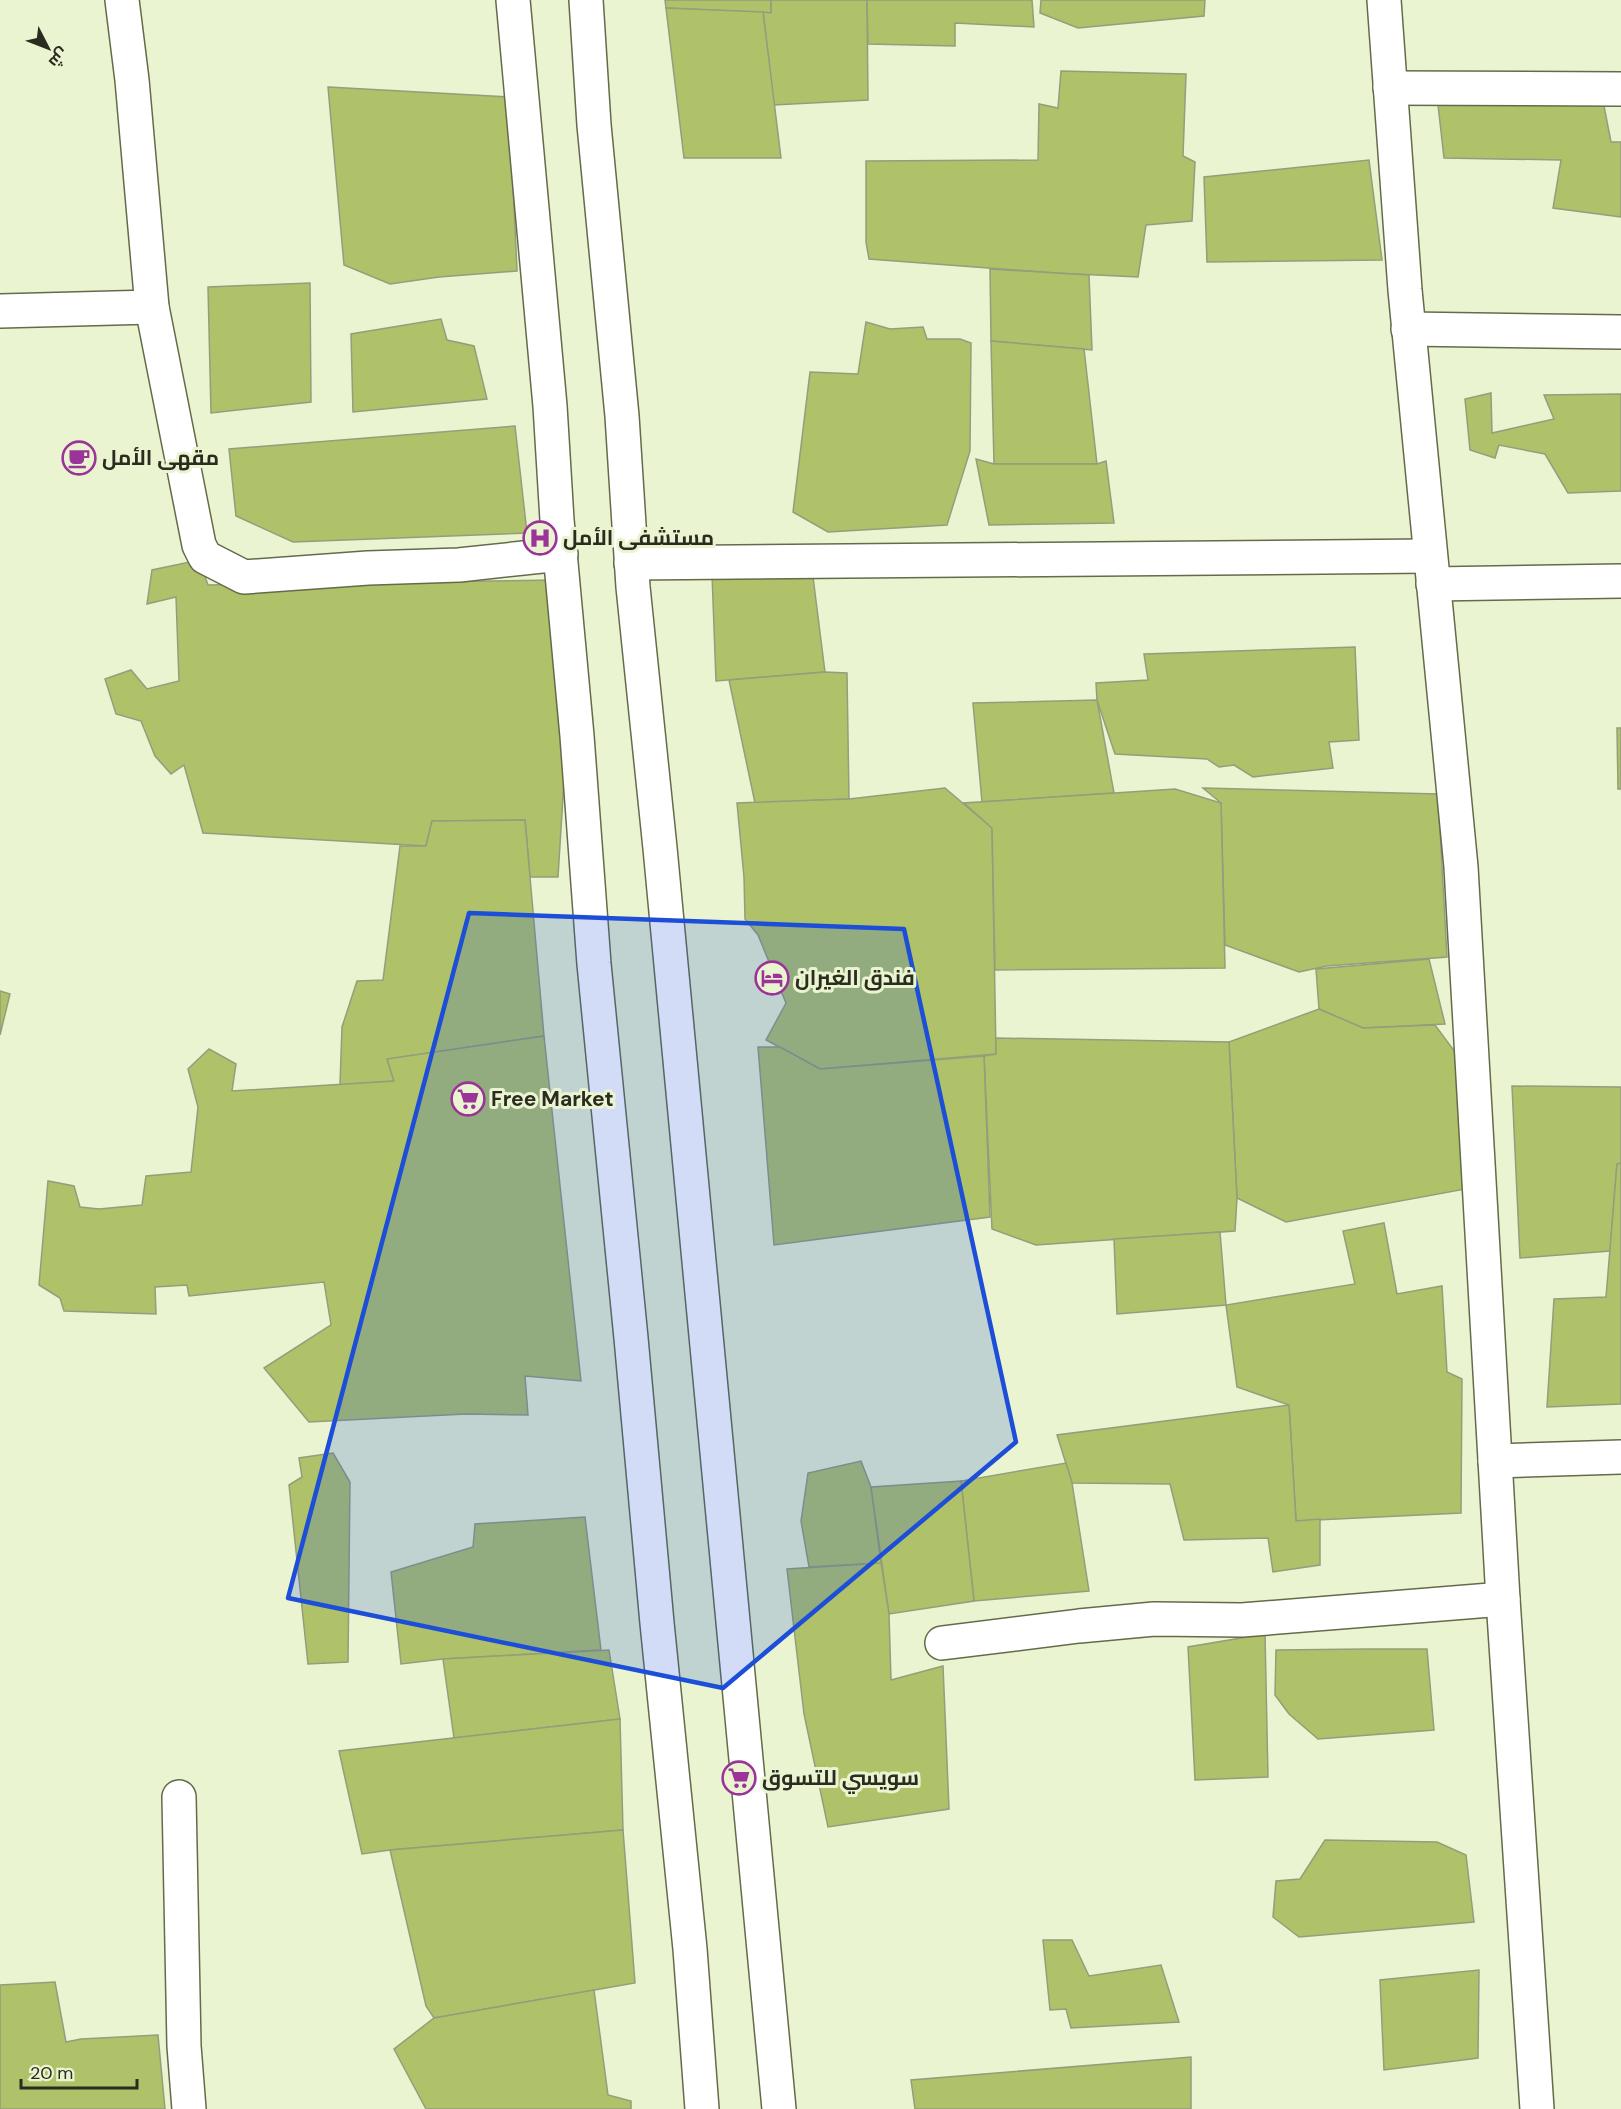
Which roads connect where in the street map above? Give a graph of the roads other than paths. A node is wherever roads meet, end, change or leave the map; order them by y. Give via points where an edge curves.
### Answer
1 (122, 0) edge
2 (513, 0) edge
3 (586, 0) edge
4 (1384, 0) edge
5 (1390, 88) junction
6 (1621, 88) edge
7 (152, 307) junction
8 (0, 311) edge
9 (1408, 329) junction
10 (1621, 333) edge
11 (561, 554) junction
12 (632, 563) junction
13 (1432, 570) junction
14 (1621, 581) edge
15 (1621, 1457) edge
16 (1495, 1461) junction
17 (1503, 1599) junction
18 (942, 1643) dead end
19 (179, 1797) dead end
20 (189, 2109) edge
21 (702, 2109) edge
22 (779, 2109) edge
23 (1537, 2109) edge

1 - 7 street
2 - 11 street
3 - 12 street
4 - 5 street
5 - 6 street
5 - 9 street
7 - 8 street
7 - 11 street via 199,545 217,565 244,577 459,565
9 - 10 street
9 - 13 street
11 - 21 street via 594,964 690,1949
12 - 13 street
12 - 22 street
13 - 14 street
13 - 16 street via 1461,867
15 - 16 street
16 - 17 street
17 - 18 street via 1242,1620 1154,1619
17 - 23 street
19 - 20 street

